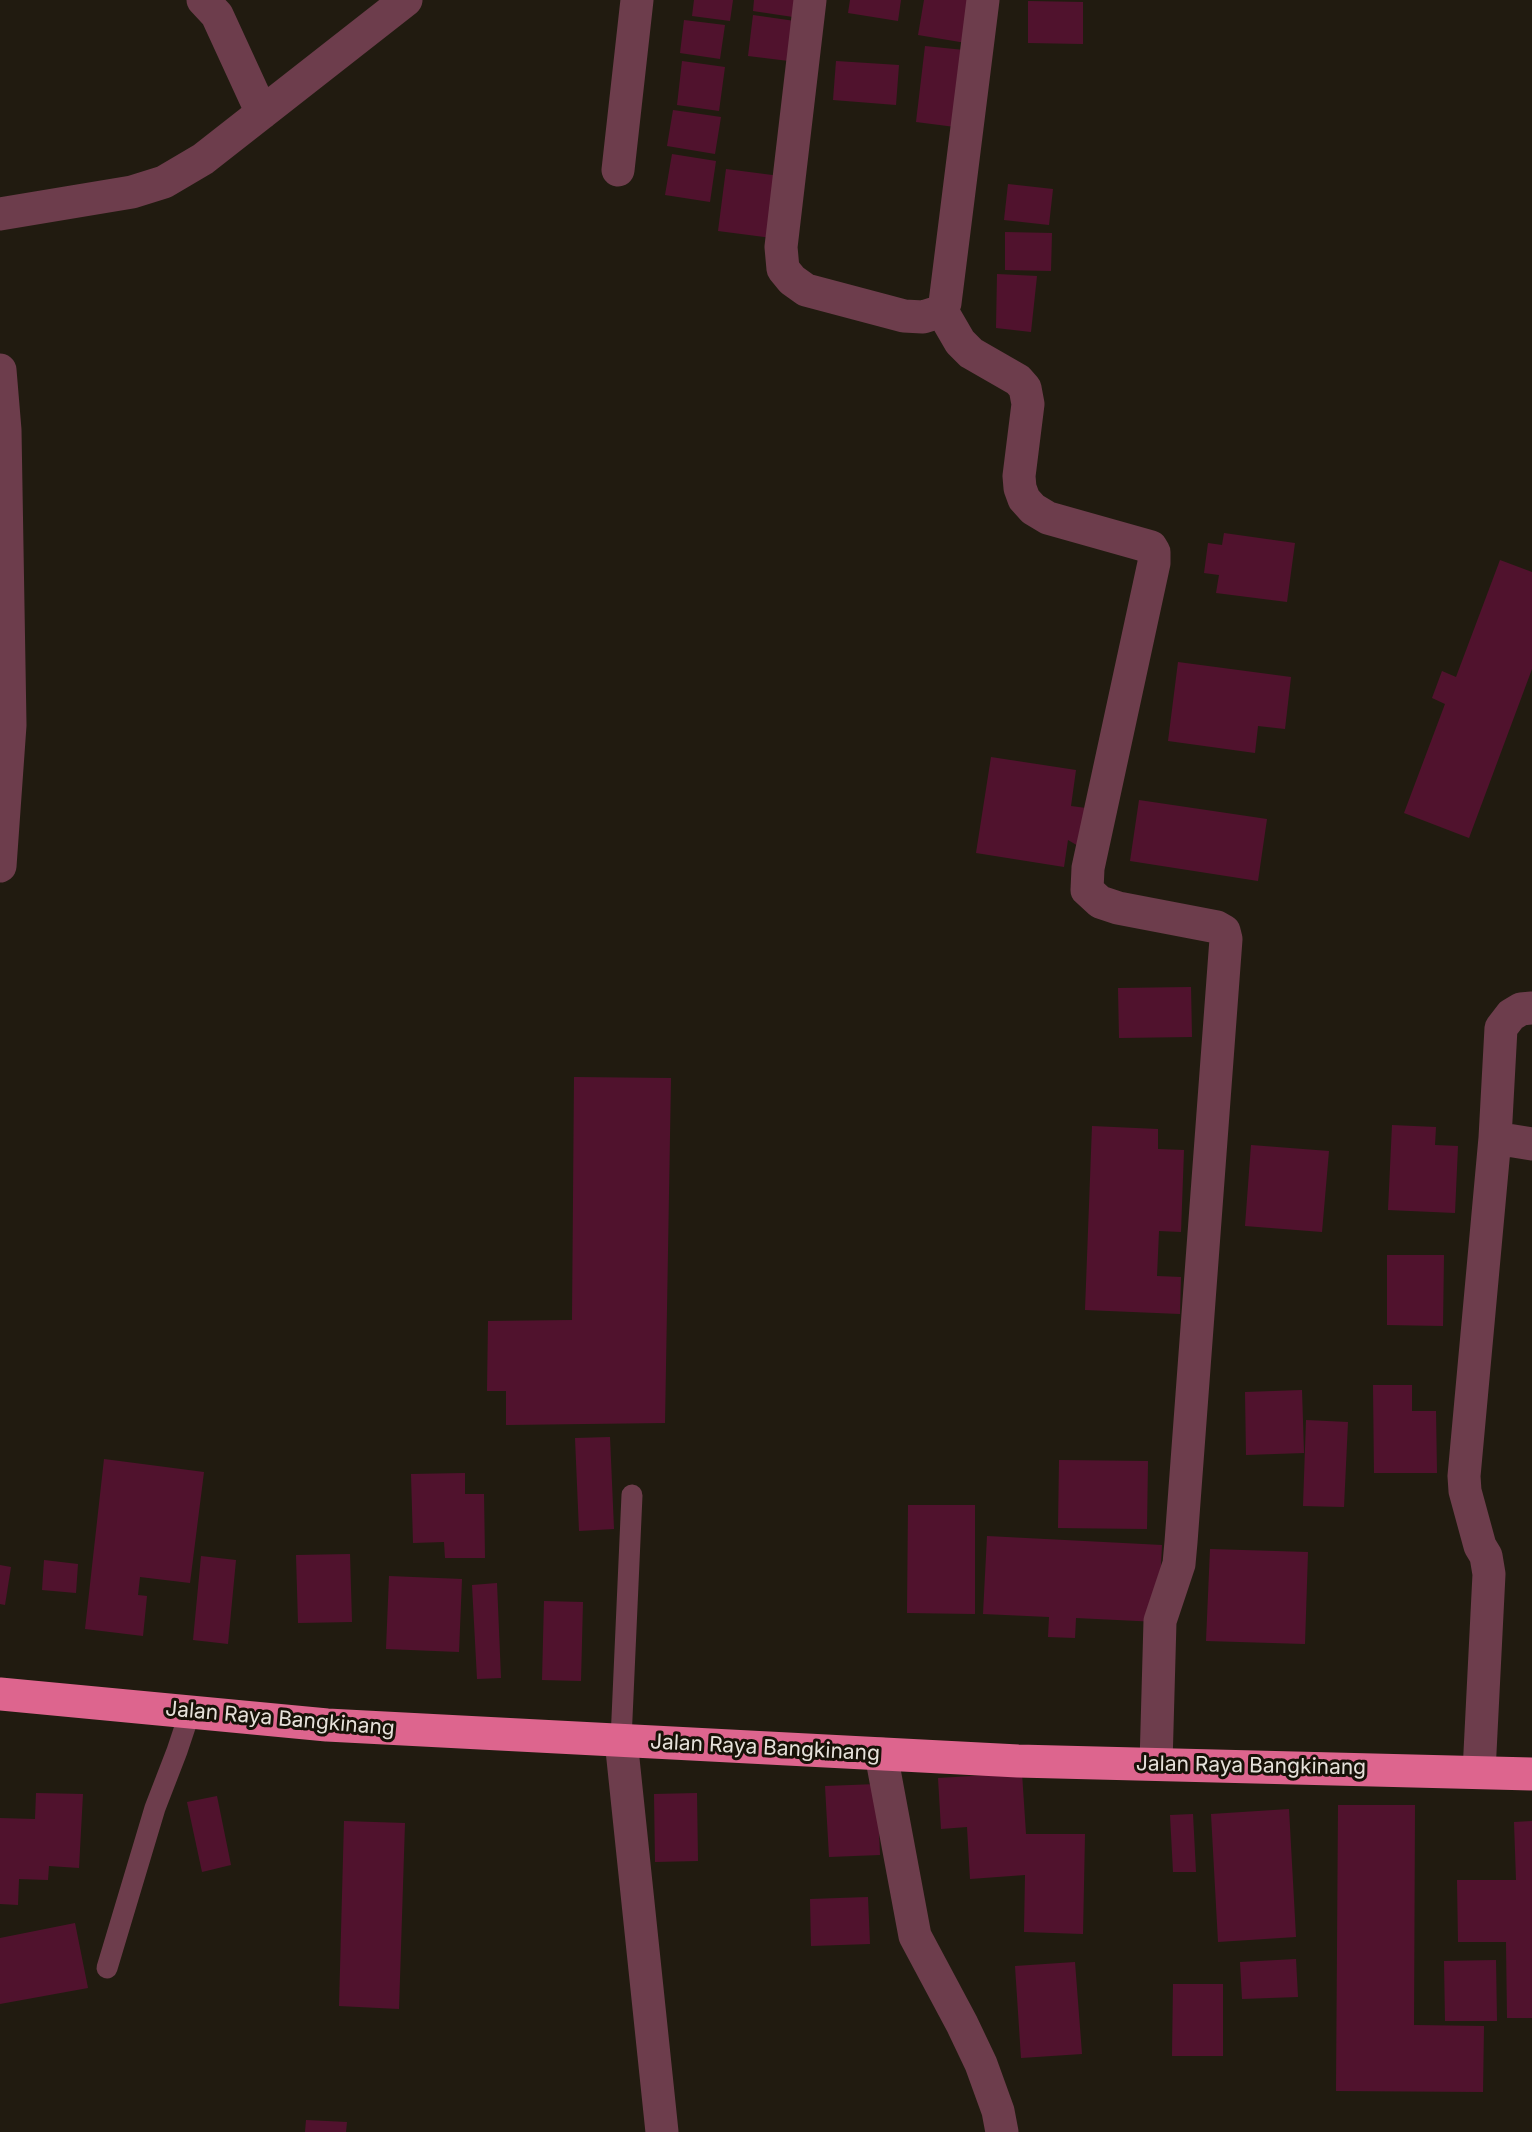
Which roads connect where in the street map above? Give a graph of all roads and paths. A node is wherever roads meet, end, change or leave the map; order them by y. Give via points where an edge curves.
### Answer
1 (203, 0) edge
2 (406, 0) edge
3 (637, 0) edge
4 (810, 0) edge
5 (983, 0) edge
6 (262, 113) junction
7 (618, 170) dead end
8 (0, 214) edge
9 (942, 311) junction
10 (0, 370) edge
11 (3, 430) edge
12 (0, 866) edge
13 (1532, 1008) edge
14 (1495, 1138) junction
15 (1532, 1144) edge
16 (632, 1495) dead end
17 (0, 1694) edge
18 (190, 1712) junction
19 (621, 1740) junction
20 (881, 1754) junction
21 (1156, 1764) junction
22 (1479, 1772) junction
23 (1532, 1774) edge
24 (106, 1968) dead end
25 (662, 2132) edge
26 (1002, 2132) edge

1 - 6 street via 217,15
2 - 6 street
3 - 7 street
4 - 9 street via 781,247 783,269 806,290 893,313 923,317
5 - 9 street
6 - 8 street via 203,159 164,182 132,192
9 - 21 street via 971,353 1025,388 1028,404 1019,476 1024,499 1048,518 1151,547 1154,552 1088,868 1087,890 1100,902 1118,908 1217,927 1226,939 1179,1564 1160,1621
10 - 11 street
11 - 12 street via 10,725
13 - 14 street via 1511,1015 1501,1028
14 - 15 street
14 - 22 street via 1464,1476 1489,1574
16 - 19 lane
17 - 18 highway, Jalan Raya Bangkinang
18 - 19 highway, Jalan Raya Bangkinang via 327,1725
18 - 24 lane via 155,1808
19 - 20 highway, Jalan Raya Bangkinang
19 - 25 street
20 - 21 highway, Jalan Raya Bangkinang
20 - 26 street via 915,1936 981,2064
21 - 22 highway, Jalan Raya Bangkinang
22 - 23 highway, Jalan Raya Bangkinang

